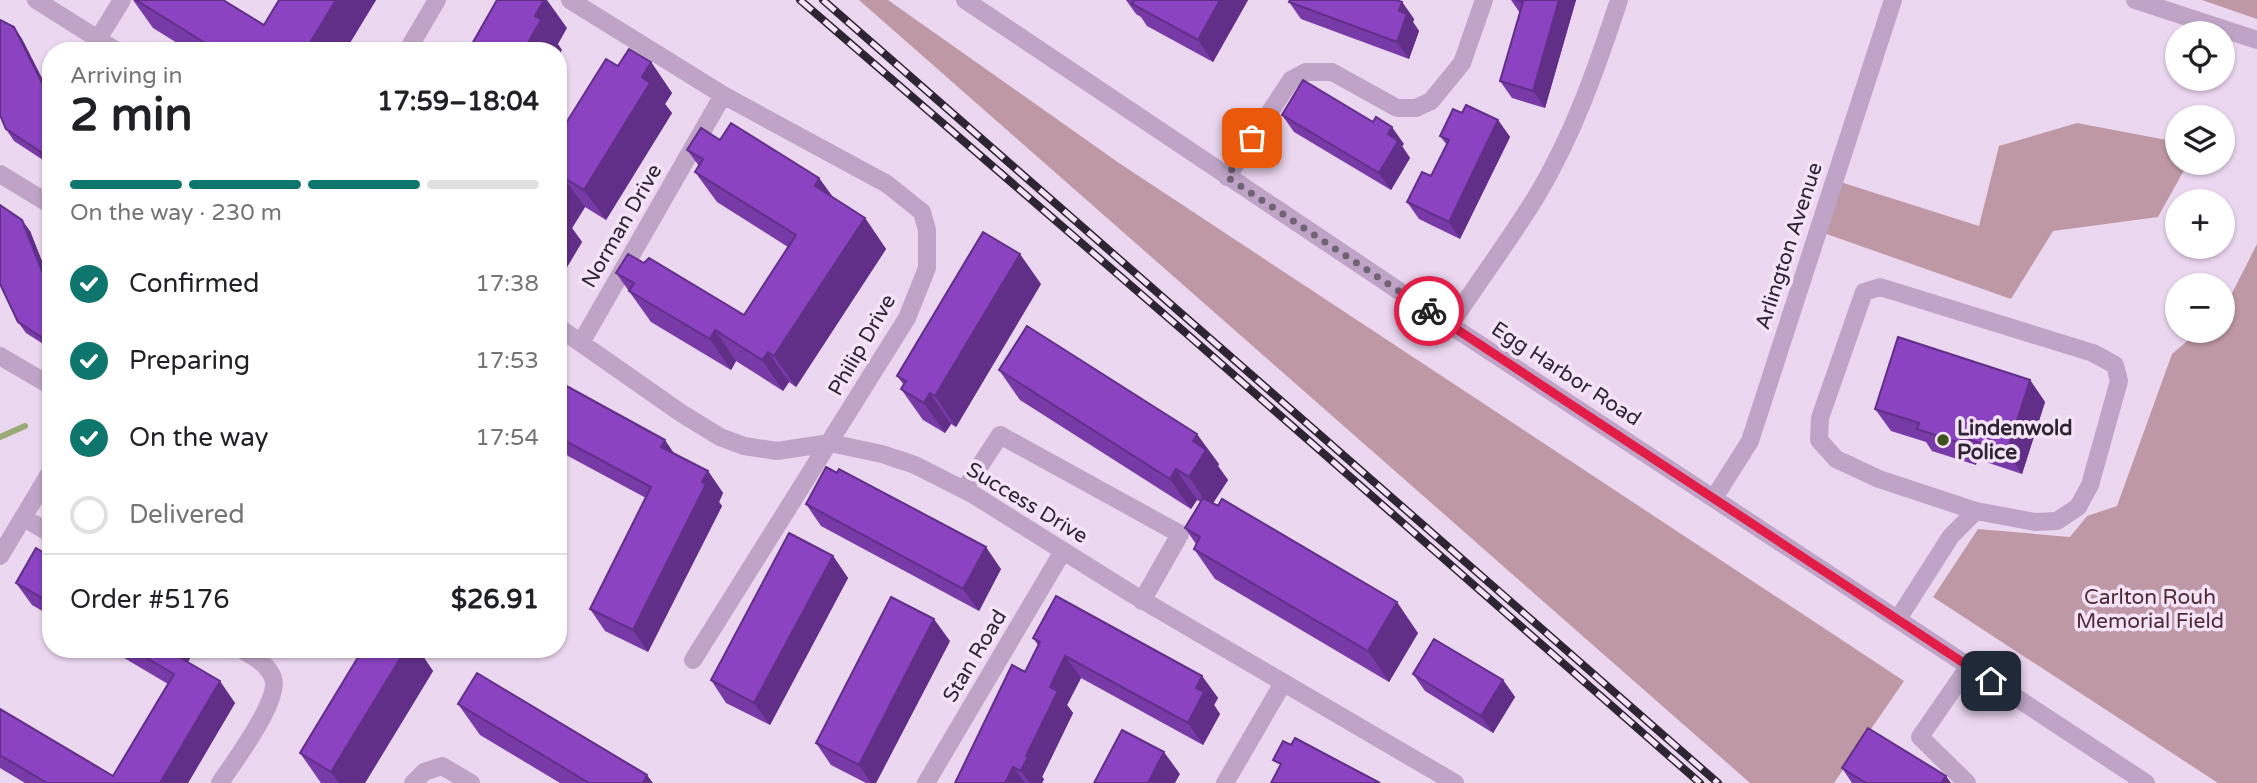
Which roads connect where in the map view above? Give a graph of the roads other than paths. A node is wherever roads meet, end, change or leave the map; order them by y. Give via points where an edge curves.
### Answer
1 (36, 0) edge
2 (122, 0) edge
3 (437, 0) edge
4 (570, 0) edge
5 (965, 0) edge
6 (1484, 0) edge
7 (1619, 0) edge
8 (1893, 0) edge
9 (2135, 0) edge
10 (98, 39) junction
11 (2257, 40) edge
12 (103, 42) edge
13 (412, 42) edge
14 (723, 95) junction
15 (0, 174) edge
16 (1227, 177) junction
17 (42, 200) edge
18 (1450, 325) junction
19 (567, 333) edge
20 (581, 343) junction
21 (0, 356) edge
22 (42, 381) edge
23 (830, 443) junction
24 (42, 486) edge
25 (964, 490) junction
26 (1714, 498) junction
27 (1976, 511) junction
28 (23, 517) junction
29 (42, 529) edge
30 (1063, 551) junction
31 (0, 556) edge
32 (1142, 601) junction
33 (1898, 619) junction
34 (254, 658) edge
35 (693, 660) dead end
36 (1969, 666) junction
37 (1283, 682) junction
38 (220, 783) edge
39 (413, 783) edge
40 (471, 783) edge
41 (926, 783) edge
42 (1225, 783) edge
43 (1455, 783) edge
44 (1967, 783) edge
45 (2146, 783) edge

1 - 10 street
2 - 10 street
3 - 13 street
4 - 14 street, Philip Drive
5 - 16 street, Egg Harbor Road
6 - 16 street via 1461,62 1431,101 1416,108 1397,108 1332,72 1306,72 1291,79
7 - 18 street via 1593,78 1537,196
8 - 26 street, Arlington Avenue via 1750,442
9 - 11 street
10 - 12 street
14 - 20 street, Norman Drive
14 - 23 street, Philip Drive via 887,184 922,212 927,268 907,318
15 - 17 street
16 - 18 street, Egg Harbor Road
18 - 26 street, Egg Harbor Road
19 - 20 street, Success Drive
20 - 23 street, Success Drive via 720,437 776,451
21 - 22 street
23 - 25 street, Success Drive via 915,465
23 - 35 street, Philip Drive
24 - 28 street
25 - 30 street, Success Drive
25 - 32 street via 1000,435 1180,534
26 - 33 street, Egg Harbor Road
27 - 27 street via 2035,522 2057,521 2078,507 2090,485 2119,381 2115,365 2093,353 1880,287 1864,292 1820,418 1819,440 1836,459 1879,479
27 - 33 street via 1951,536
28 - 29 street
28 - 31 street
30 - 32 street, Success Drive
30 - 41 street, Stan Road
32 - 37 street, Success Drive
33 - 36 street, Egg Harbor Road
34 - 38 street via 269,669 275,681 271,703
36 - 44 street via 1920,737
36 - 45 street, Egg Harbor Road
37 - 42 street
37 - 43 street, Success Drive
39 - 40 street via 424,772 442,766

